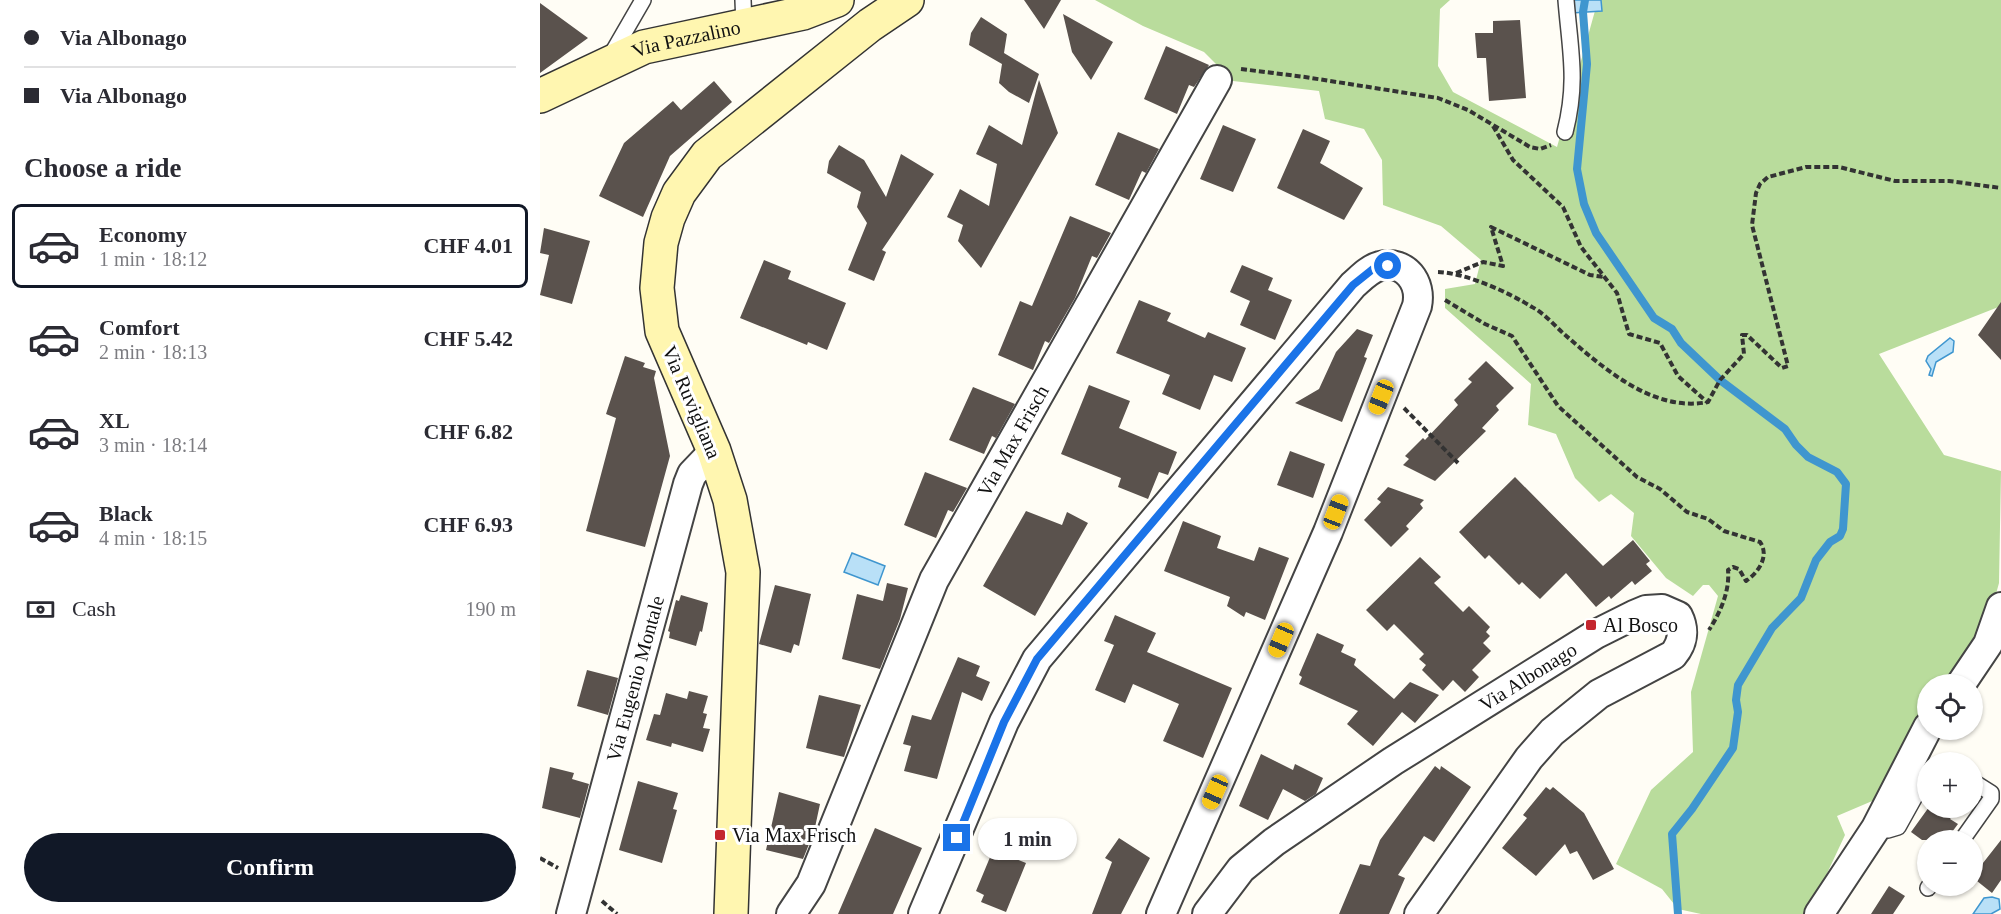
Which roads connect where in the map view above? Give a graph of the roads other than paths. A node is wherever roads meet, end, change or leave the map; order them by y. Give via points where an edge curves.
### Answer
1 (643, 0) edge
2 (837, 0) edge
3 (907, 0) edge
4 (1566, 0) edge
5 (743, 12) edge
6 (606, 63) junction
7 (1217, 80) road end
8 (540, 96) edge
9 (1565, 132) road end
10 (714, 451) junction
11 (2001, 607) edge
12 (1968, 674) edge
13 (1921, 740) edge
14 (1983, 788) edge
15 (1917, 793) edge
16 (1996, 797) edge
17 (1876, 828) junction
18 (1969, 830) edge
19 (571, 914) edge
20 (731, 914) edge
21 (791, 914) edge
22 (923, 914) edge
23 (1161, 914) edge
24 (1207, 914) edge
25 (1419, 914) edge
26 (1819, 914) edge

1 - 6 lane
2 - 5 main road, Via Pazzalino via 803,13
3 - 10 main road, Via Ruvigliana via 714,148 691,174 668,218 657,265 662,331
4 - 9 lane via 1574,65 1573,101
5 - 6 main road, Via Pazzalino
6 - 8 main road, Via Pazzalino
7 - 21 street, Via Max Frisch via 934,580 811,884
10 - 19 street, Via Eugenio Montale via 688,484
10 - 20 main road, Via Ruvigliana via 730,500 743,572
11 - 12 street via 1988,644
13 - 17 street
14 - 16 lane
15 - 17 lane via 1898,827
16 - 18 lane
17 - 26 street
22 - 23 street via 1004,722 1037,659 1353,285 1380,266 1411,280 1417,306 1328,532
24 - 25 street, Via Albonago via 1241,869 1274,842 1394,761 1588,639 1634,615 1655,608 1678,616 1683,632 1673,655 1599,694 1552,732 1528,758

